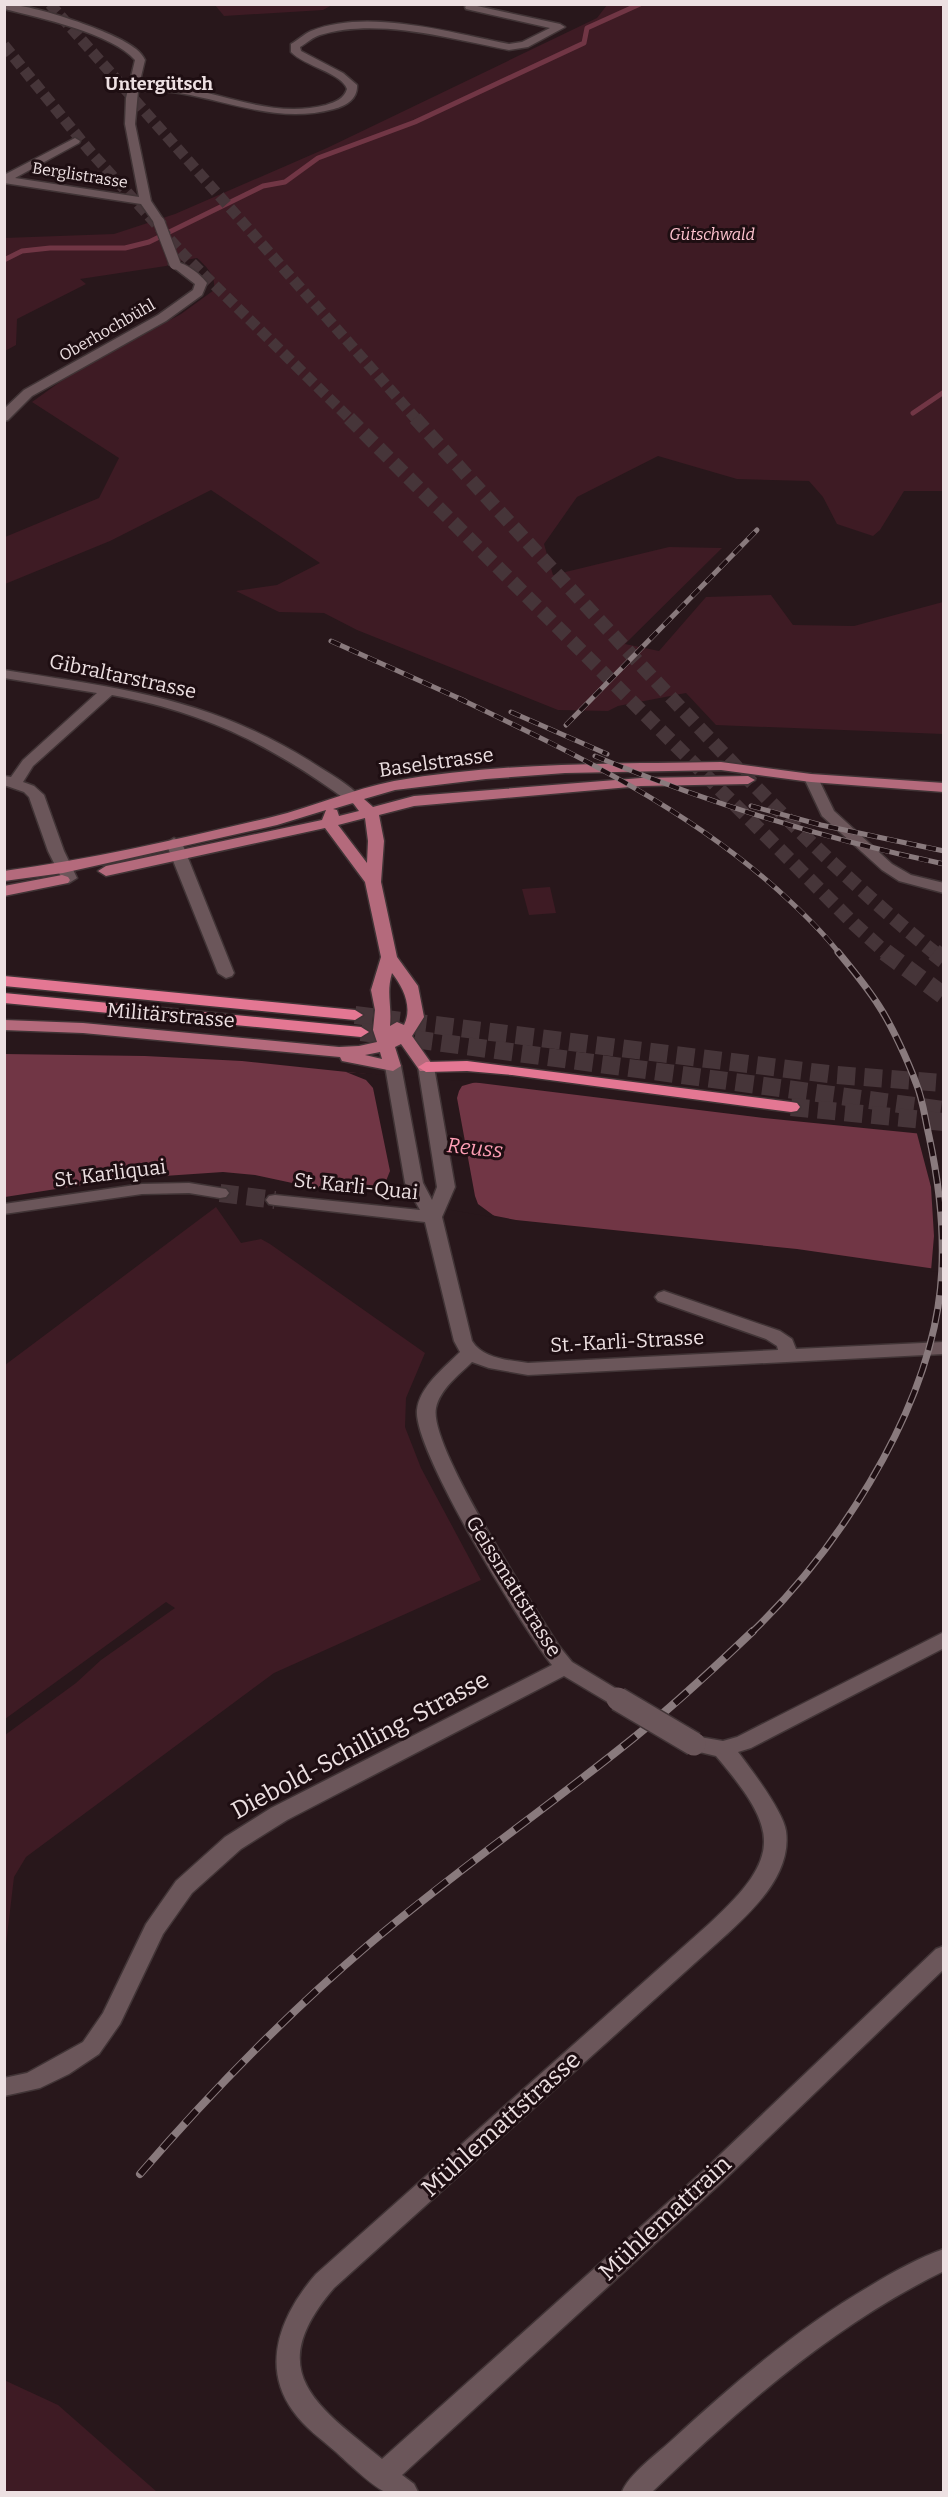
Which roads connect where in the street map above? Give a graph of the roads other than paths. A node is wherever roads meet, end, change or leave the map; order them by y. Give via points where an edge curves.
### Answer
1 (4, 6) edge
2 (470, 7) dead end
3 (134, 88) junction
4 (75, 141) dead end
5 (4, 180) edge
6 (145, 201) junction
7 (178, 265) joint
8 (4, 417) edge
9 (4, 674) edge
10 (108, 691) junction
11 (810, 778) junction
12 (10, 781) edge
13 (944, 788) edge
14 (354, 799) junction
15 (369, 811) junction
16 (329, 823) junction
17 (176, 850) junction
18 (66, 873) junction
19 (4, 876) edge
20 (373, 882) junction
21 (944, 888) edge
22 (4, 891) edge
23 (388, 957) junction
24 (4, 970) edge
25 (226, 973) dead end
26 (4, 981) edge
27 (62, 987) junction
28 (4, 998) edge
29 (383, 1011) junction
30 (355, 1015) tunnel mouth
31 (4, 1025) edge
32 (361, 1032) tunnel mouth
33 (404, 1035) junction
34 (386, 1044) junction
35 (332, 1052) junction
36 (394, 1072) junction
37 (427, 1073) junction
38 (791, 1107) tunnel mouth
39 (220, 1193) tunnel mouth
40 (275, 1200) tunnel mouth
41 (4, 1209) edge
42 (432, 1211) junction
43 (664, 1297) dead end
44 (944, 1348) edge
45 (470, 1353) junction
46 (789, 1355) junction
47 (944, 1639) edge
48 (565, 1667) junction
49 (723, 1749) junction
50 (944, 1955) edge
51 (4, 2087) edge
52 (944, 2259) edge
53 (382, 2476) junction
54 (405, 2493) edge
55 (635, 2493) edge

1 - 3 street via 55,18 131,49 140,60
2 - 3 street via 560,27 524,45 509,47 375,25 315,32 295,46 296,52 343,77 353,90 341,103 311,111 271,112 183,90
3 - 6 street via 130,124
4 - 5 street
5 - 6 street, Berglistrasse
6 - 7 street, Berglistrasse, bridge
7 - 8 street, Oberhochbühl via 201,283 198,292 162,318 27,393
9 - 10 street, Gibraltarstrasse
10 - 12 street
10 - 14 street, Gibraltarstrasse via 173,704 223,722 302,762
11 - 13 main road, Baselstrasse
11 - 14 main road, Baselstrasse via 722,766 565,769 409,784
11 - 15 main road, Baselstrasse via 641,782 414,801
11 - 21 street via 827,813 887,867 905,878
12 - 18 street via 36,795
14 - 15 main road
14 - 16 main road via 332,813
14 - 17 main road, Baselstrasse
15 - 16 main road, Baselstrasse
15 - 20 main road via 376,841
16 - 17 main road, Baselstrasse
16 - 20 main road
17 - 18 main road, Baselstrasse
17 - 25 street
18 - 19 main road, Baselstrasse
18 - 22 main road, Baselstrasse
20 - 23 main road
23 - 29 main road via 379,990
23 - 33 main road via 410,986 416,1007 412,1026
24 - 27 highway
26 - 27 highway
27 - 30 highway
28 - 32 highway
29 - 33 main road
29 - 34 main road via 381,1030
31 - 35 main road, Militärstrasse via 94,1029
33 - 34 main road
33 - 37 main road
34 - 35 main road via 362,1052
34 - 36 main road
35 - 36 main road
36 - 42 street via 414,1183
37 - 38 highway via 467,1066 512,1070
37 - 42 street via 446,1187
39 - 41 street, St. Karliquai via 189,1188 141,1189
40 - 42 street, St. Karli-Quai
42 - 45 street via 463,1341
43 - 46 street, St.-Karli-Strasse via 773,1335 785,1343
44 - 46 street, St.-Karli-Strasse
45 - 46 street, St.-Karli-Strasse via 489,1362 528,1369
45 - 48 street, Geissmattstrasse via 434,1390 425,1412 427,1428 467,1513
47 - 49 street, Geissmattstrasse via 744,1743
48 - 49 street, Geissmattstrasse, bridge via 694,1744
48 - 51 street, Diebold-Schilling-Strasse via 279,1814 233,1844 184,1887 154,1930 112,2018 91,2048 32,2081
49 - 53 street, Mühlemattstrasse via 746,1778 775,1830 767,1873 756,1891 325,2281 300,2313 288,2357 296,2393 315,2418
50 - 53 street, Mühlemattrain via 711,2178
52 - 55 street via 823,2327 715,2415
53 - 54 street, Mühlemattstrasse

